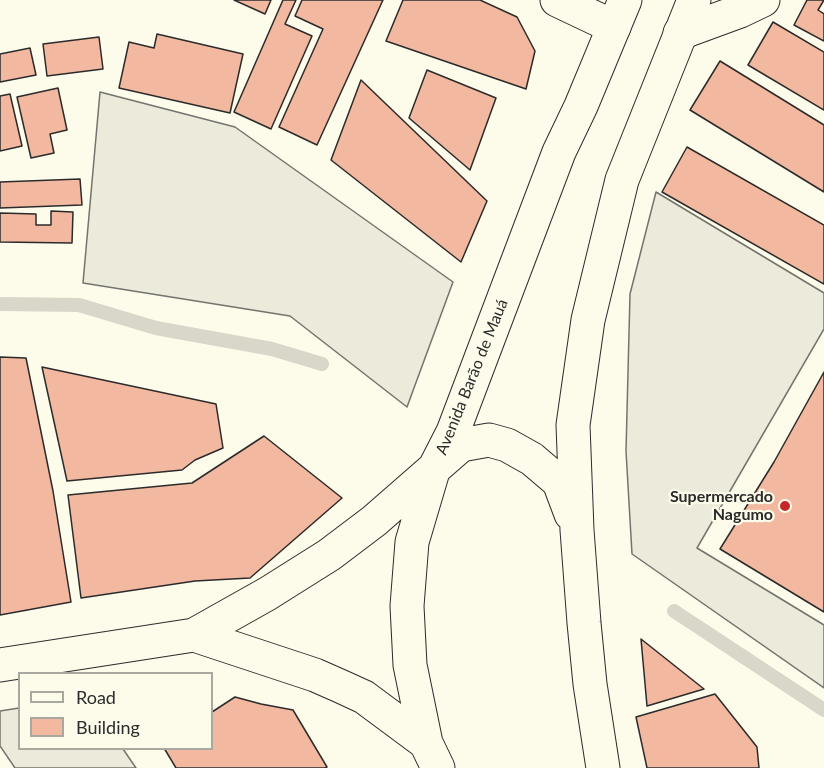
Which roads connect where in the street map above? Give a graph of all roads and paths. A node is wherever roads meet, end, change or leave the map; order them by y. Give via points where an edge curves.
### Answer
1 (557, 0) edge
2 (694, 0) edge
3 (763, 0) edge
4 (620, 13) edge
5 (680, 33) junction
6 (433, 471) junction
7 (577, 530) junction
8 (194, 635) junction
9 (0, 665) edge
10 (432, 755) edge
11 (597, 759) edge

1 - 4 main road
2 - 5 main road
3 - 5 main road
4 - 6 main road, Avenida Barão de Mauá via 560,152 453,432
5 - 7 main road via 622,180 588,320 573,425
6 - 7 main road via 461,445 489,440 507,445 532,459 559,482
6 - 8 main road via 329,555
6 - 10 main road, Avenida Barão de Mauá via 412,542 407,606 410,665
7 - 11 main road
8 - 9 main road
8 - 10 main road via 315,675 364,698

